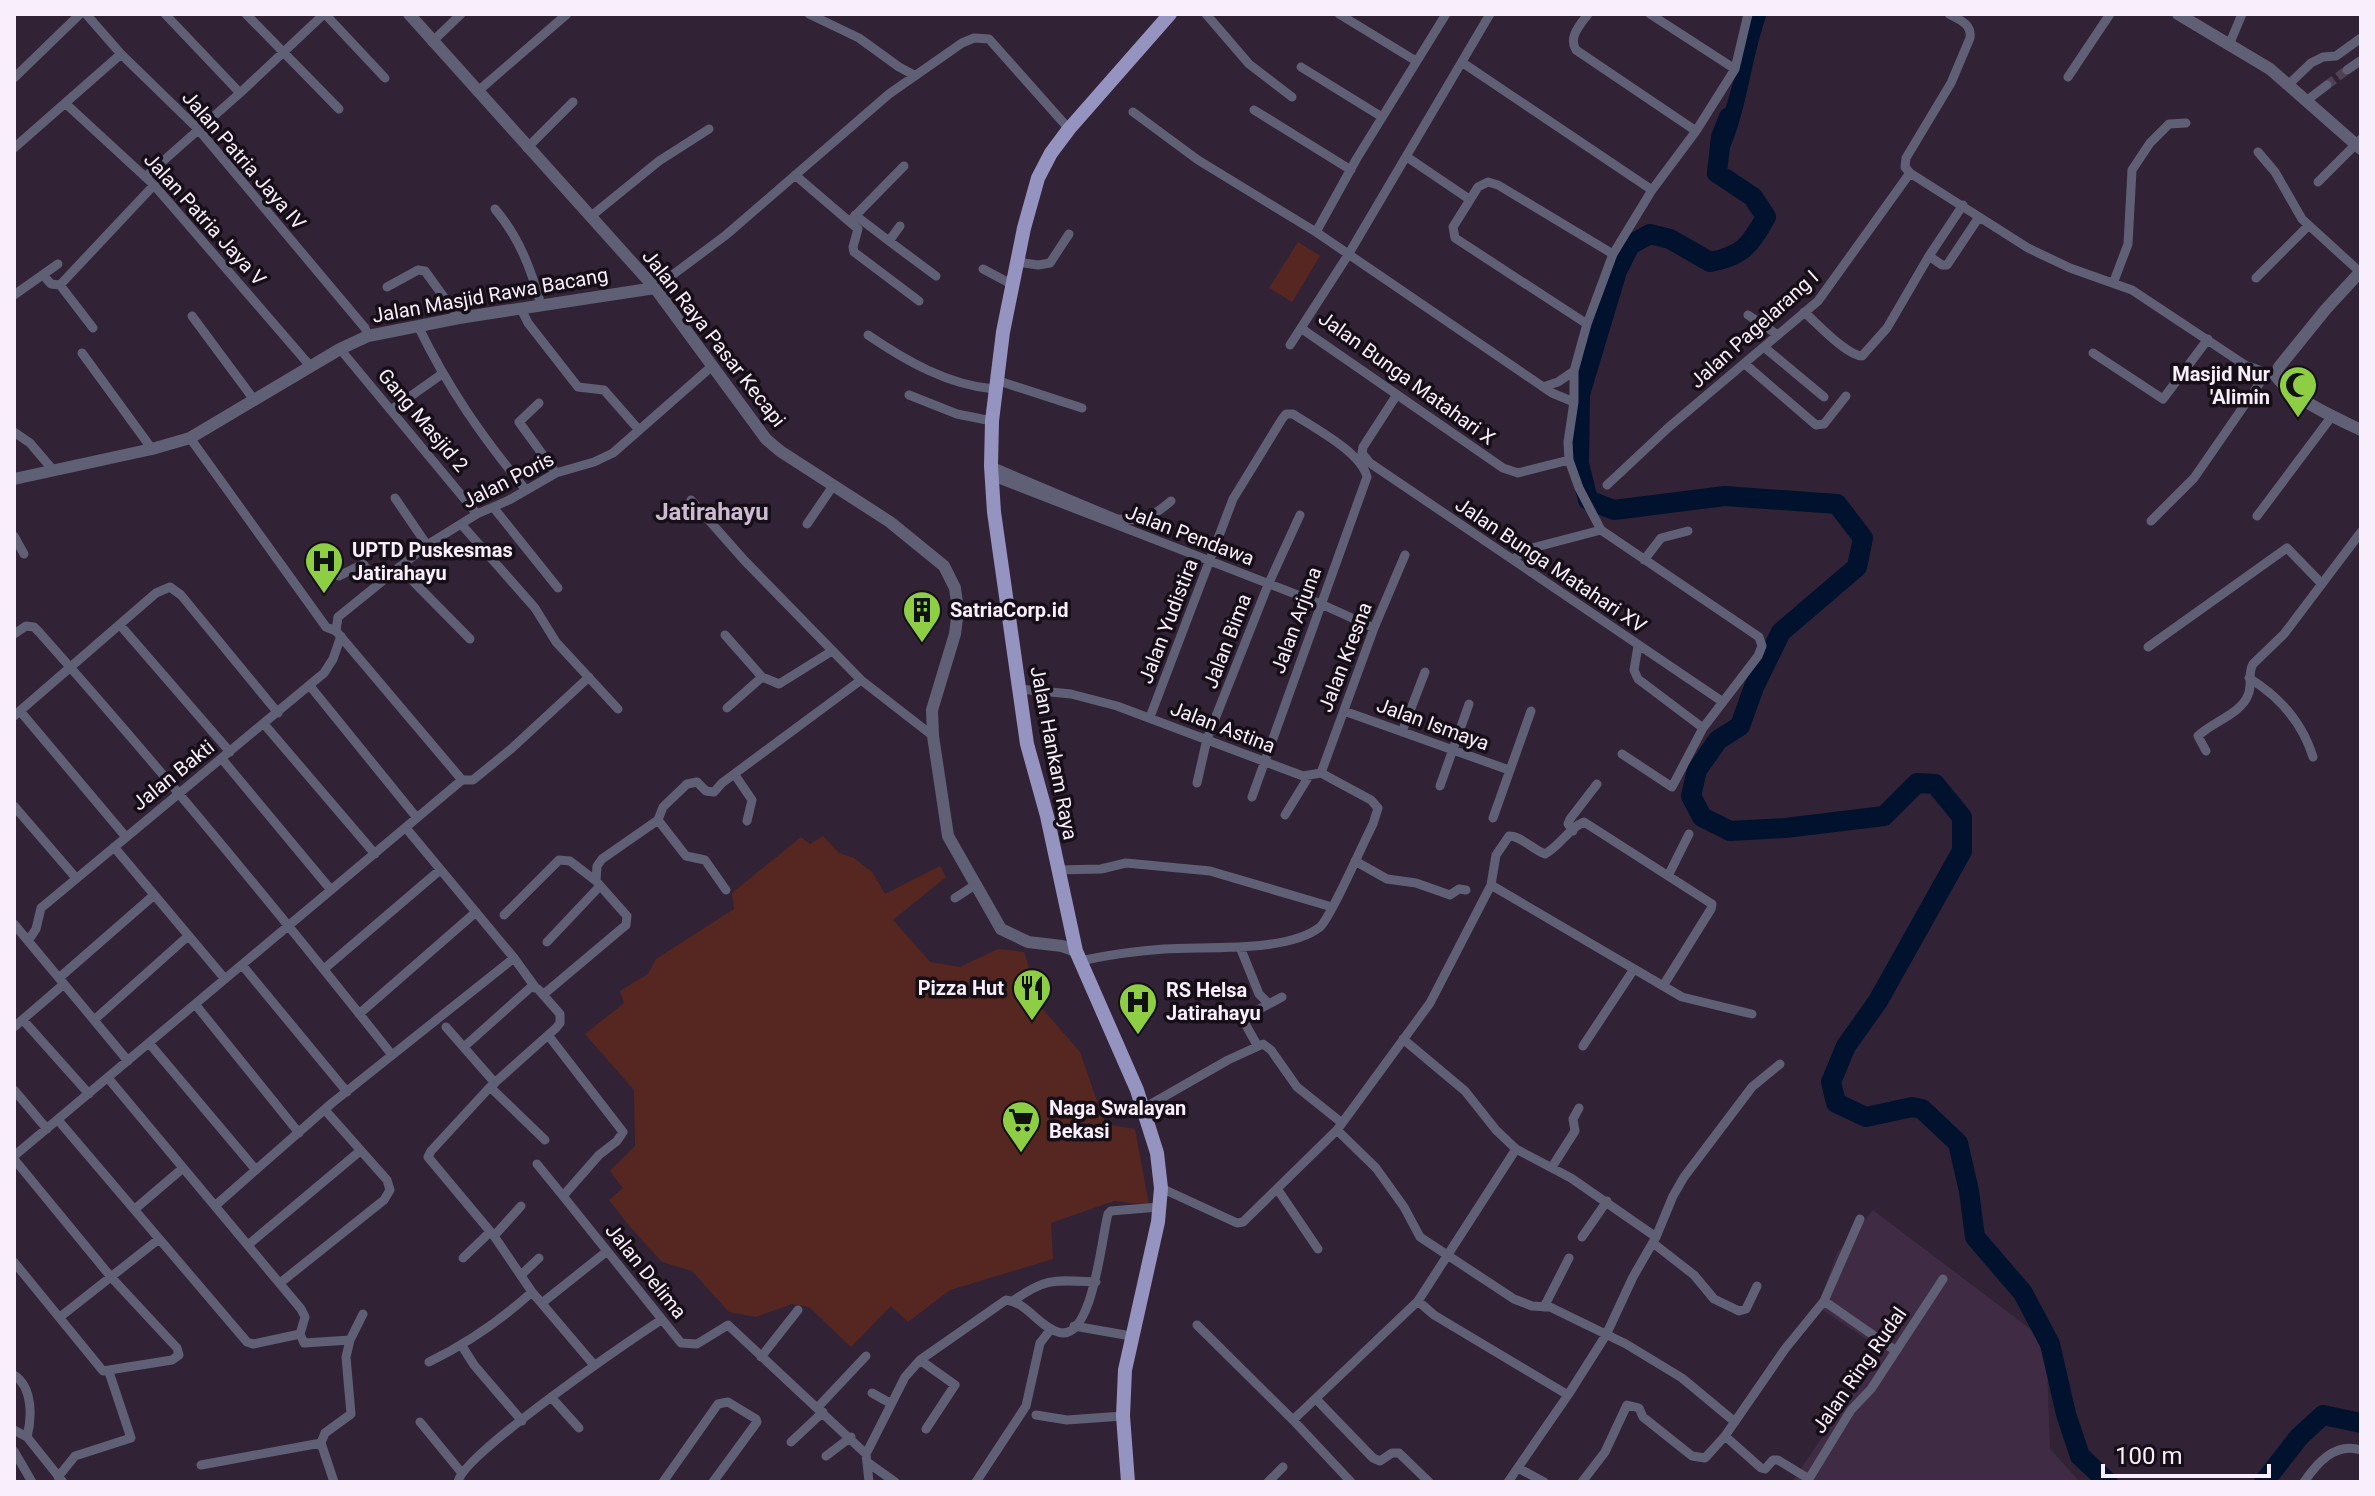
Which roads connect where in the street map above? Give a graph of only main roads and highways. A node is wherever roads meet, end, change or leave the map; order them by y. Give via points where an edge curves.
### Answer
1 (1170, 14) edge
2 (1128, 1482) edge

1 - 2 main road, Jalan Hankam Raya via 1069,129 1038,178 1017,262 992,421 991,471 1027,744 1073,949 1144,1108 1157,1153 1159,1207 1125,1370

